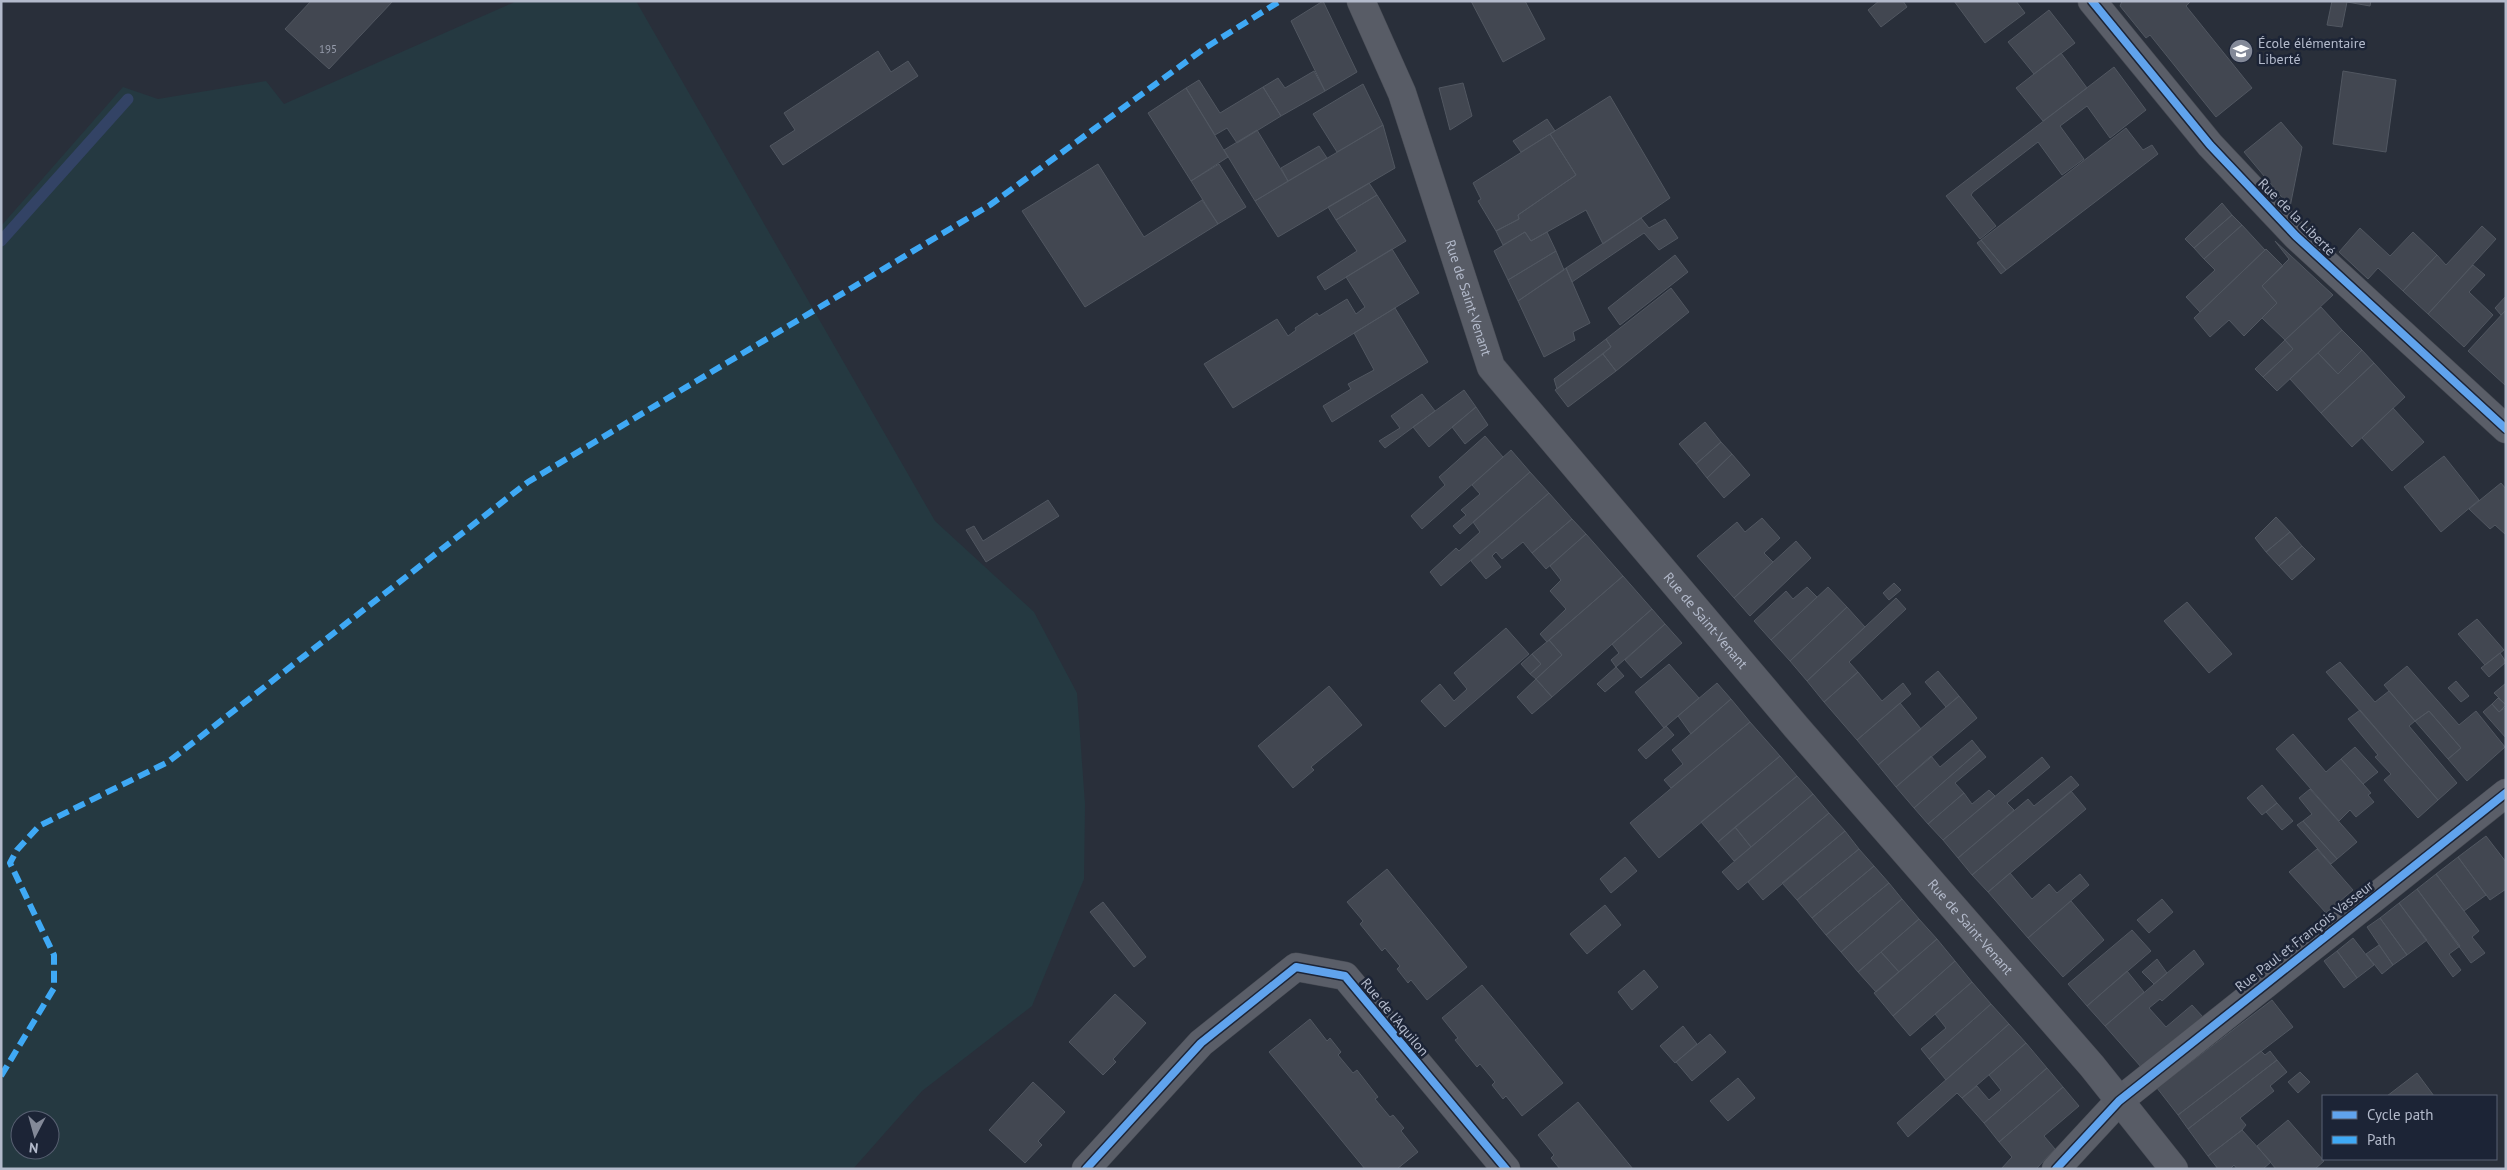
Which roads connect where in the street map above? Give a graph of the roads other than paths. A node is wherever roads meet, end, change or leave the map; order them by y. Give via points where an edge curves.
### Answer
1 (1361, 1) edge
2 (2092, 1) edge
3 (2506, 429) edge
4 (2506, 793) edge
5 (2119, 1101) junction
6 (1086, 1169) edge
7 (1506, 1169) edge
8 (2056, 1169) edge
9 (2174, 1169) edge

1 - 5 main road, Rue de Saint-Venant via 1402,93 1491,366
2 - 3 street, Rue de la Liberté via 2210,145 2296,236
4 - 5 street, Rue Paul et François Vasseur
5 - 8 street, Rue Paul et François Vasseur
5 - 9 main road, Rue de Saint-Venant
6 - 7 street, Rue de l'Aquilon via 1201,1043 1296,968 1345,976

